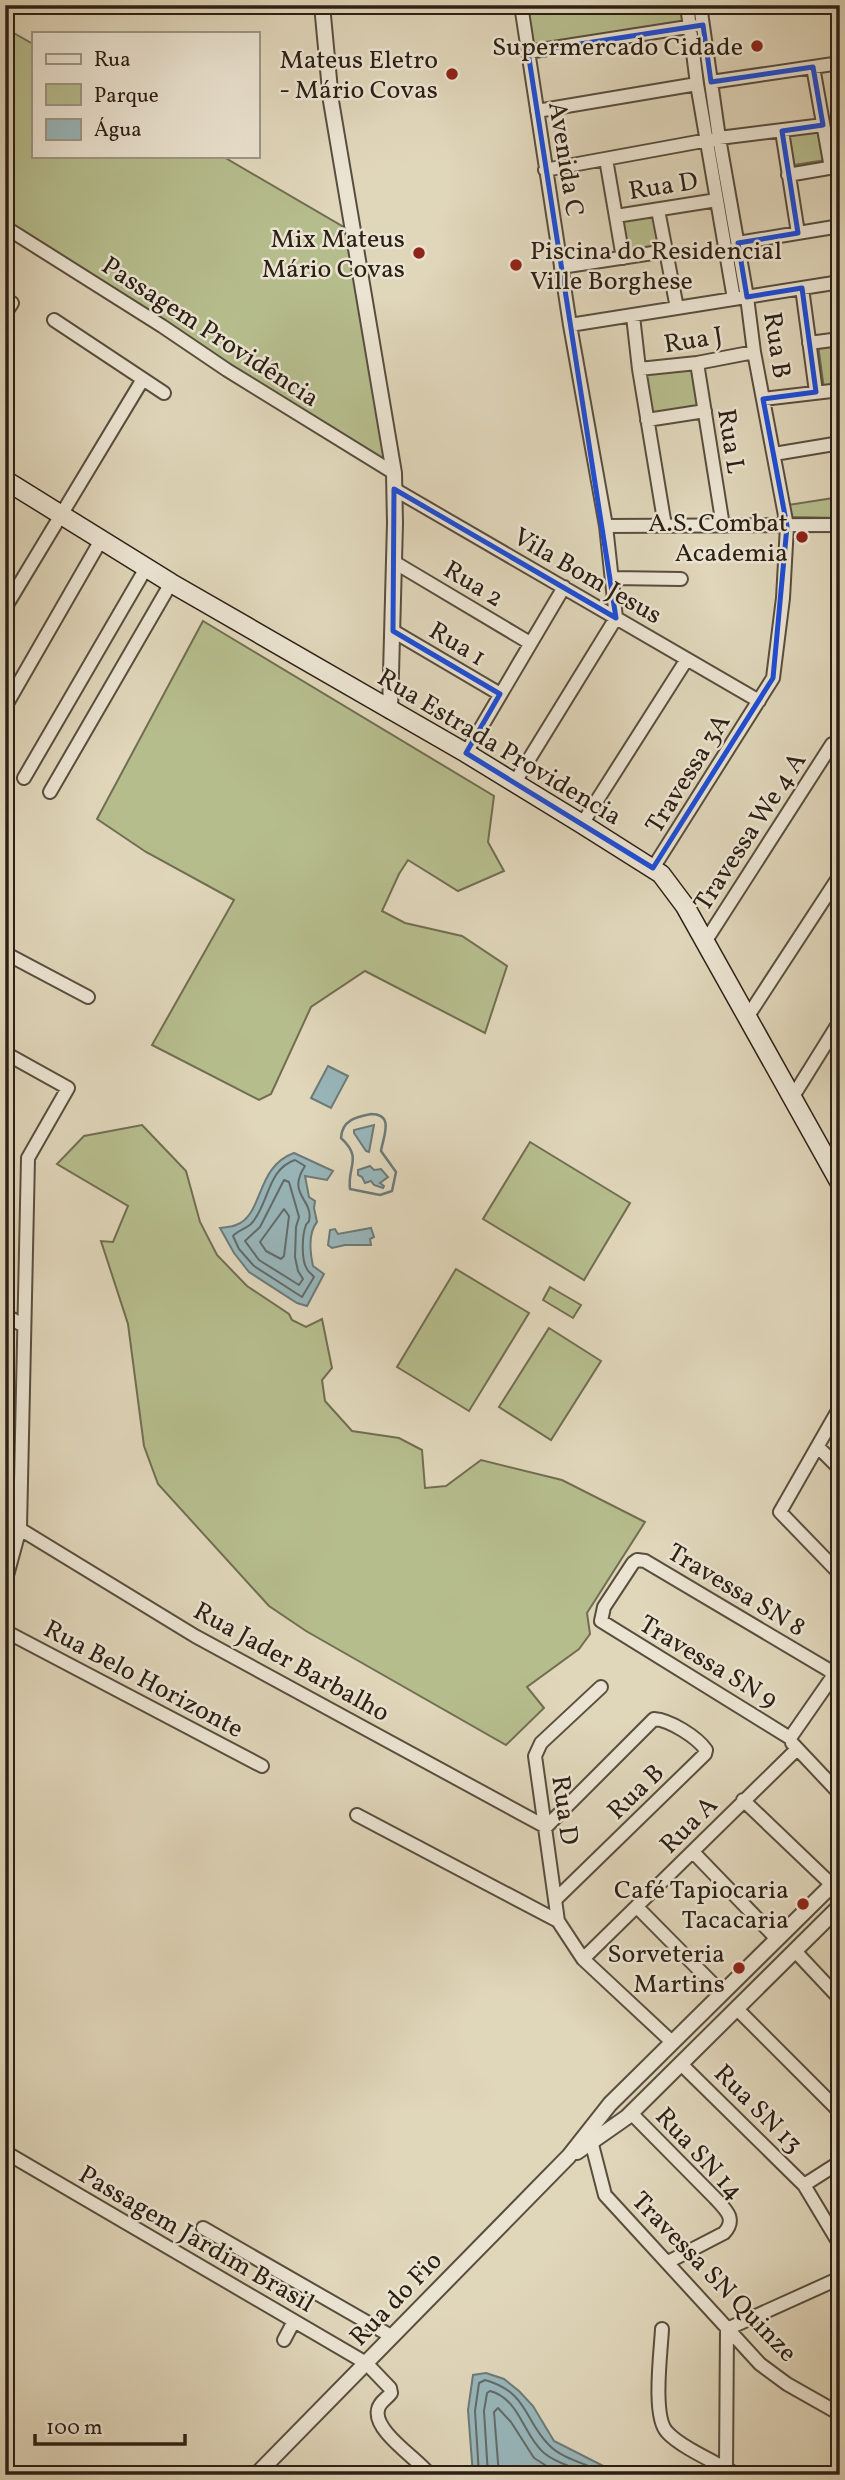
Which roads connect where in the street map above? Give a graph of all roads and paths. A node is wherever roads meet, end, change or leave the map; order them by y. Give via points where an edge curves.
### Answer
1 (322, 5) edge
2 (521, 5) edge
3 (687, 5) edge
4 (701, 5) edge
5 (703, 25) junction
6 (688, 27) junction
7 (528, 52) junction
8 (840, 63) edge
9 (813, 66) junction
10 (711, 82) junction
11 (697, 84) junction
12 (537, 111) junction
13 (823, 125) junction
14 (782, 131) junction
15 (713, 139) junction
16 (606, 159) junction
17 (835, 167) edge
18 (545, 170) junction
19 (788, 175) junction
20 (717, 200) junction
21 (658, 210) junction
22 (616, 216) junction
23 (840, 226) edge
24 (5, 227) edge
25 (798, 233) junction
26 (738, 243) junction
27 (666, 251) junction
28 (623, 258) junction
29 (561, 267) junction
30 (840, 282) edge
31 (802, 289) junction
32 (741, 298) junction
33 (677, 308) junction
34 (633, 316) junction
35 (54, 320) dead end
36 (570, 325) junction
37 (840, 339) edge
38 (810, 343) junction
39 (754, 352) junction
40 (697, 363) junction
41 (639, 369) junction
42 (143, 379) junction
43 (840, 390) edge
44 (164, 393) dead end
45 (816, 393) junction
46 (763, 399) junction
47 (705, 411) junction
48 (647, 420) junction
49 (840, 443) edge
50 (774, 454) junction
51 (394, 473) junction
52 (5, 480) edge
53 (394, 489) junction
54 (61, 514) junction
55 (840, 525) edge
56 (606, 526) junction
57 (665, 526) junction
58 (723, 526) junction
59 (787, 526) junction
60 (101, 540) junction
61 (394, 562) junction
62 (146, 568) junction
63 (613, 578) junction
64 (681, 579) dead end
65 (171, 583) junction
66 (565, 587) junction
67 (5, 608) edge
68 (617, 618) junction
69 (393, 631) junction
70 (530, 643) junction
71 (687, 659) junction
72 (500, 694) junction
73 (759, 702) junction
74 (5, 706) edge
75 (390, 710) junction
76 (836, 746) edge
77 (466, 753) junction
78 (24, 778) dead end
79 (515, 782) junction
80 (50, 792) dead end
81 (582, 824) junction
82 (653, 868) junction
83 (840, 875) edge
84 (705, 942) junction
85 (5, 953) edge
86 (89, 998) dead end
87 (746, 1019) junction
88 (840, 1021) edge
89 (5, 1054) edge
90 (792, 1098) junction
91 (838, 1176) edge
92 (5, 1315) edge
93 (24, 1326) junction
94 (840, 1407) edge
95 (818, 1447) junction
96 (840, 1469) edge
97 (5, 1520) edge
98 (20, 1528) junction
99 (840, 1574) edge
100 (5, 1583) edge
101 (604, 1624) joint
102 (5, 1631) edge
103 (838, 1673) edge
104 (601, 1687) dead end
105 (793, 1744) junction
106 (262, 1766) dead end
107 (840, 1794) edge
108 (743, 1800) junction
109 (357, 1815) dead end
110 (546, 1827) junction
111 (692, 1852) junction
112 (836, 1881) edge
113 (556, 1899) junction
114 (840, 1906) edge
115 (637, 1907) junction
116 (558, 1921) junction
117 (777, 1939) junction
118 (795, 1951) junction
119 (583, 1959) junction
120 (722, 1993) junction
121 (840, 1999) edge
122 (737, 2009) junction
123 (672, 2042) junction
124 (681, 2064) junction
125 (840, 2112) edge
126 (631, 2113) junction
127 (590, 2137) junction
128 (5, 2151) edge
129 (840, 2162) edge
130 (804, 2185) junction
131 (204, 2228) dead end
132 (840, 2245) edge
133 (668, 2262) junction
134 (840, 2278) edge
135 (294, 2321) junction
136 (662, 2329) dead end
137 (727, 2329) junction
138 (391, 2336) junction
139 (284, 2340) dead end
140 (366, 2363) junction
141 (840, 2414) edge
142 (732, 2471) edge
143 (256, 2475) edge
144 (430, 2475) edge

1 - 51 street via 331,102
2 - 7 street, Avenida C
3 - 6 street, Rua B
4 - 5 street, Rua B
5 - 6 street
5 - 10 street, Rua B
6 - 7 street
6 - 11 street, Rua B
7 - 12 street, Avenida C
8 - 9 street
9 - 10 street
9 - 13 street
10 - 15 street, Rua B
11 - 12 street
11 - 15 street, Rua B
12 - 18 street, Avenida C
13 - 14 street
13 - 17 street
14 - 15 street
14 - 19 street
15 - 16 street
15 - 20 street, Rua B
15 - 26 street, Rua B
16 - 18 street
16 - 22 street
17 - 19 street
18 - 29 street, Avenida C
19 - 25 street
20 - 21 street, Rua D
20 - 32 street, Rua B
21 - 22 street, Rua D
21 - 27 street
22 - 28 street
23 - 25 street
24 - 51 street, Passagem Providência
25 - 26 street
26 - 32 street, Rua B
27 - 28 street
27 - 33 street
28 - 29 street
29 - 36 street, Avenida C
30 - 31 street
31 - 32 street
31 - 38 street
32 - 33 street
32 - 39 street, Rua B
33 - 34 street
34 - 36 street
34 - 41 street
35 - 42 street
36 - 56 street, Avenida C
37 - 38 street
38 - 45 street
39 - 40 street, Rua J
39 - 46 street, Rua B
40 - 41 street, Rua J
40 - 47 street, Rua L
41 - 48 street
42 - 44 street
42 - 54 street
43 - 45 street
45 - 46 street
46 - 50 street, Rua B
47 - 48 street
47 - 58 street, Rua L
48 - 57 street
49 - 50 street
50 - 59 street, Rua B
51 - 53 street
52 - 54 main road, Rua Estrada Providencia
53 - 61 street
53 - 66 street, Vila Bom Jesus
54 - 60 main road, Rua Estrada Providencia
54 - 67 street
55 - 59 street
56 - 57 street
56 - 63 street, Avenida C
57 - 58 street
58 - 59 street
59 - 73 street, Travessa 3A via 773,678
60 - 62 main road, Rua Estrada Providencia
60 - 74 street
61 - 69 street
61 - 70 street, Rua 2
62 - 65 main road, Rua Estrada Providencia
62 - 78 street
63 - 64 street
63 - 68 street, Avenida C
65 - 75 main road, Rua Estrada Providencia
65 - 80 street
66 - 68 street, Vila Bom Jesus
66 - 70 street
68 - 71 street, Vila Bom Jesus
68 - 79 street
69 - 72 street, Rua 1
69 - 75 street
70 - 72 street
71 - 73 street, Vila Bom Jesus
71 - 81 street
72 - 77 street
73 - 82 street, Travessa 3A
75 - 77 main road, Rua Estrada Providencia
76 - 84 street, Travessa We 4 A
77 - 79 main road, Rua Estrada Providencia
79 - 81 main road, Rua Estrada Providencia
81 - 82 main road, Rua Estrada Providencia
82 - 84 main road, Rua Estrada Providencia via 674,888
83 - 87 street
84 - 87 main road, Rua Estrada Providencia
85 - 86 street
87 - 90 main road, Rua Estrada Providencia
88 - 90 street
89 - 93 street via 68,1088 28,1158
90 - 91 main road, Rua Estrada Providencia
92 - 93 street
93 - 98 street
94 - 95 street
95 - 96 street
95 - 99 street via 780,1513
97 - 98 street, Rua Jader Barbalho
98 - 100 street
98 - 110 street, Rua Jader Barbalho via 195,1636
101 - 103 street, Travessa SN 8 via 601,1614 628,1569 637,1560 645,1561
101 - 105 street, Travessa SN 9
102 - 106 street, Rua Belo Horizonte
103 - 105 street, Rua A
104 - 110 street, Rua D via 536,1751
105 - 107 street, Travessa SN 9
105 - 108 street, Rua A
108 - 111 street, Rua A
108 - 112 street
109 - 116 street
110 - 113 street, Rua D
110 - 113 street, Rua B via 654,1719 706,1749
111 - 115 street, Rua A
111 - 117 street
112 - 117 street, Rua do Fio
113 - 116 street, Rua D
114 - 118 street, Rua do Fio
115 - 119 street, Rua A
115 - 120 street
116 - 119 street, Rua D
117 - 120 street, Rua do Fio
118 - 121 street
118 - 122 street, Rua do Fio
119 - 123 street
120 - 123 street, Rua do Fio
122 - 124 street, Rua do Fio
122 - 125 street
123 - 127 street, Rua do Fio via 610,2104
124 - 126 street, Rua do Fio
124 - 130 street, Rua SN 13
126 - 127 street, Rua do Fio
126 - 133 street, Rua SN 14 via 731,2220 724,2233
127 - 133 street, Travessa SN Quinze via 605,2195
127 - 138 street, Rua do Fio
128 - 135 street, Passagem Jardim Brasil
129 - 130 street
130 - 132 street, Rua SN 13
131 - 138 street
133 - 137 street, Travessa SN Quinze
134 - 137 street
135 - 139 street
135 - 140 street, Passagem Jardim Brasil
136 - 142 street via 659,2403 663,2427 675,2439
137 - 141 street, Travessa SN Quinze via 772,2373
137 - 142 street
138 - 140 street, Rua do Fio
140 - 143 street, Rua do Fio
140 - 144 street, Passagem Jardim Brasil via 390,2388 378,2408 381,2427

